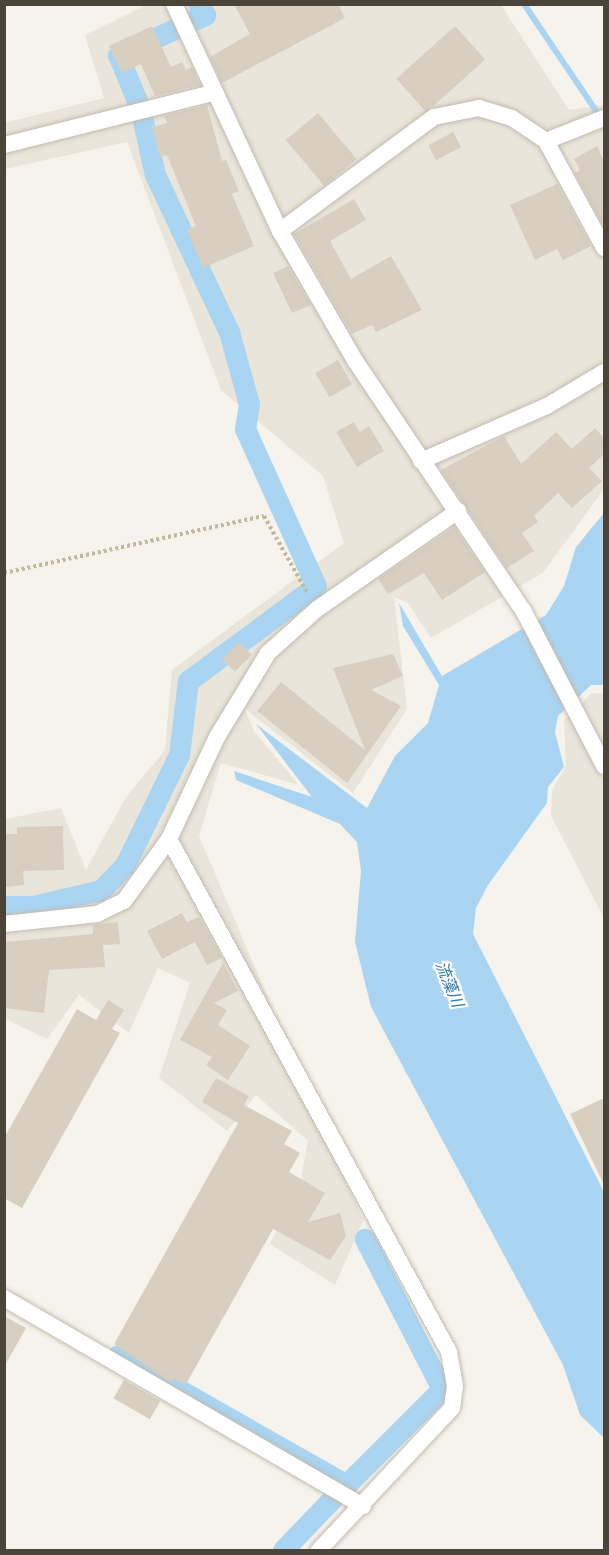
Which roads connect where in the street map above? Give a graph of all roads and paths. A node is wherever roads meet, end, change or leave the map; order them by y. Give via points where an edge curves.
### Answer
1 (175, 6) edge
2 (212, 93) junction
3 (598, 120) edge
4 (546, 141) junction
5 (4, 145) edge
6 (280, 231) junction
7 (604, 248) edge
8 (604, 372) edge
9 (421, 461) junction
10 (458, 511) junction
11 (4, 573) edge
12 (311, 599) dead end
13 (604, 766) edge
14 (169, 839) junction
15 (4, 924) edge
16 (4, 1298) edge
17 (363, 1506) junction
18 (319, 1551) edge

1 - 2 street
2 - 5 street
2 - 6 street
3 - 4 street
4 - 6 street via 512,118 479,108 453,110 434,117
4 - 7 street
6 - 9 street
8 - 9 street via 547,406
9 - 10 street
10 - 13 street via 524,612
10 - 14 street via 317,609 268,653 217,737
11 - 12 path via 264,516
14 - 15 street via 117,906 67,920
14 - 17 street via 448,1352 452,1408
16 - 17 street
17 - 18 street

